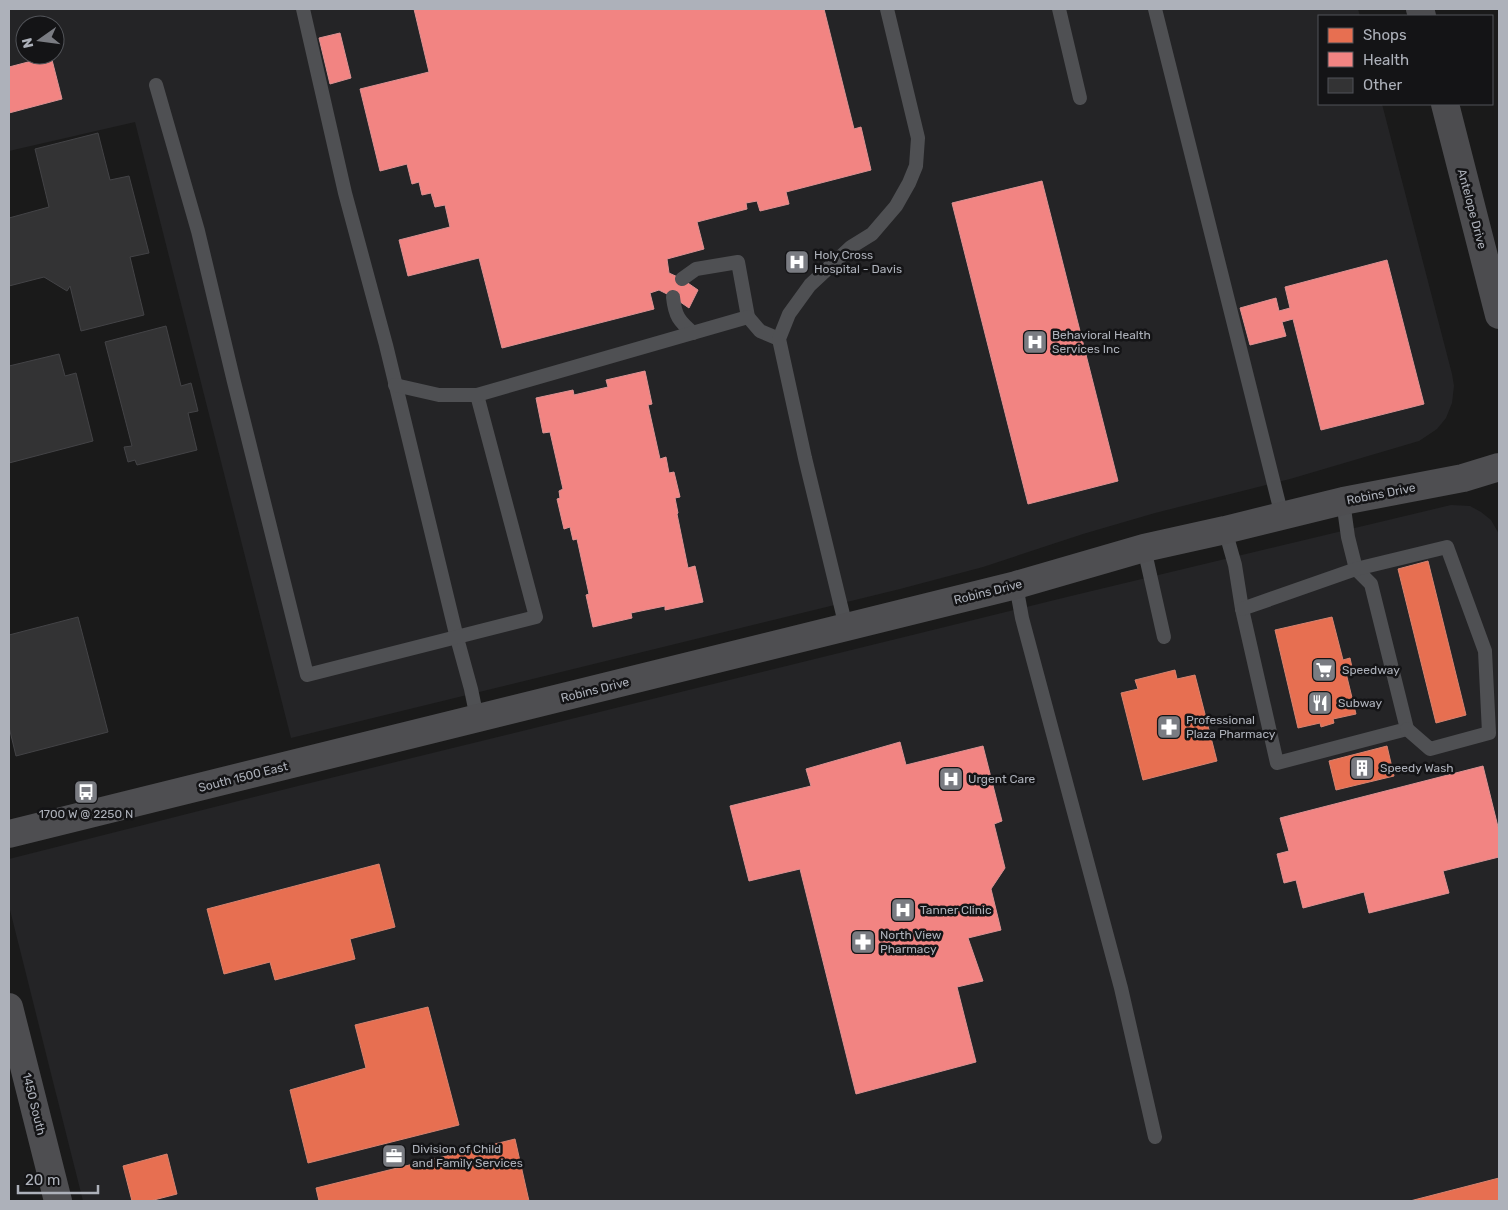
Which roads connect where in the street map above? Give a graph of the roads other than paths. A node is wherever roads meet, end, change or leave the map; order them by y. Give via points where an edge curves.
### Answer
1 (303, 9) edge
2 (887, 9) edge
3 (1059, 9) edge
4 (1155, 9) edge
5 (156, 85) dead end
6 (1080, 98) dead end
7 (1445, 105) edge
8 (682, 279) dead end
9 (673, 297) dead end
10 (1499, 314) edge
11 (748, 317) junction
12 (693, 334) junction
13 (779, 339) junction
14 (395, 385) junction
15 (477, 395) junction
16 (1499, 467) edge
17 (1343, 501) junction
18 (1282, 516) junction
19 (1225, 530) junction
20 (1144, 548) junction
21 (1356, 569) junction
22 (1016, 585) junction
23 (1242, 609) junction
24 (846, 627) junction
25 (1164, 637) dead end
26 (457, 638) junction
27 (1492, 649) edge
28 (477, 718) junction
29 (1407, 729) junction
30 (9, 834) edge
31 (9, 1007) edge
32 (1155, 1137) dead end
33 (58, 1201) edge

1 - 14 lane via 345,193
2 - 13 lane via 918,138 916,166 896,206 872,234 851,248 810,285 789,314
3 - 6 lane
4 - 18 lane
5 - 26 lane via 198,231 307,675
7 - 10 main road, Antelope Drive
8 - 11 lane via 696,269 738,262
9 - 12 lane via 674,310
11 - 12 lane
11 - 13 lane via 760,331
12 - 15 lane
13 - 24 lane via 804,458
14 - 15 lane via 439,395
14 - 26 lane
15 - 26 lane via 536,617
16 - 17 street, Robins Drive via 1463,478
17 - 18 street, Robins Drive
17 - 21 lane
18 - 19 street, Robins Drive
19 - 20 street, Robins Drive
19 - 23 lane
20 - 22 street, Robins Drive
20 - 25 lane
21 - 23 lane
21 - 27 lane via 1447,547
21 - 29 lane via 1371,584
22 - 24 street, Robins Drive
22 - 32 lane via 1022,618 1121,988
23 - 29 lane via 1277,763
24 - 28 street, Robins Drive
26 - 28 lane
27 - 29 lane via 1489,733 1430,749
28 - 30 street, South 1500 East
31 - 33 street, 1450 South

